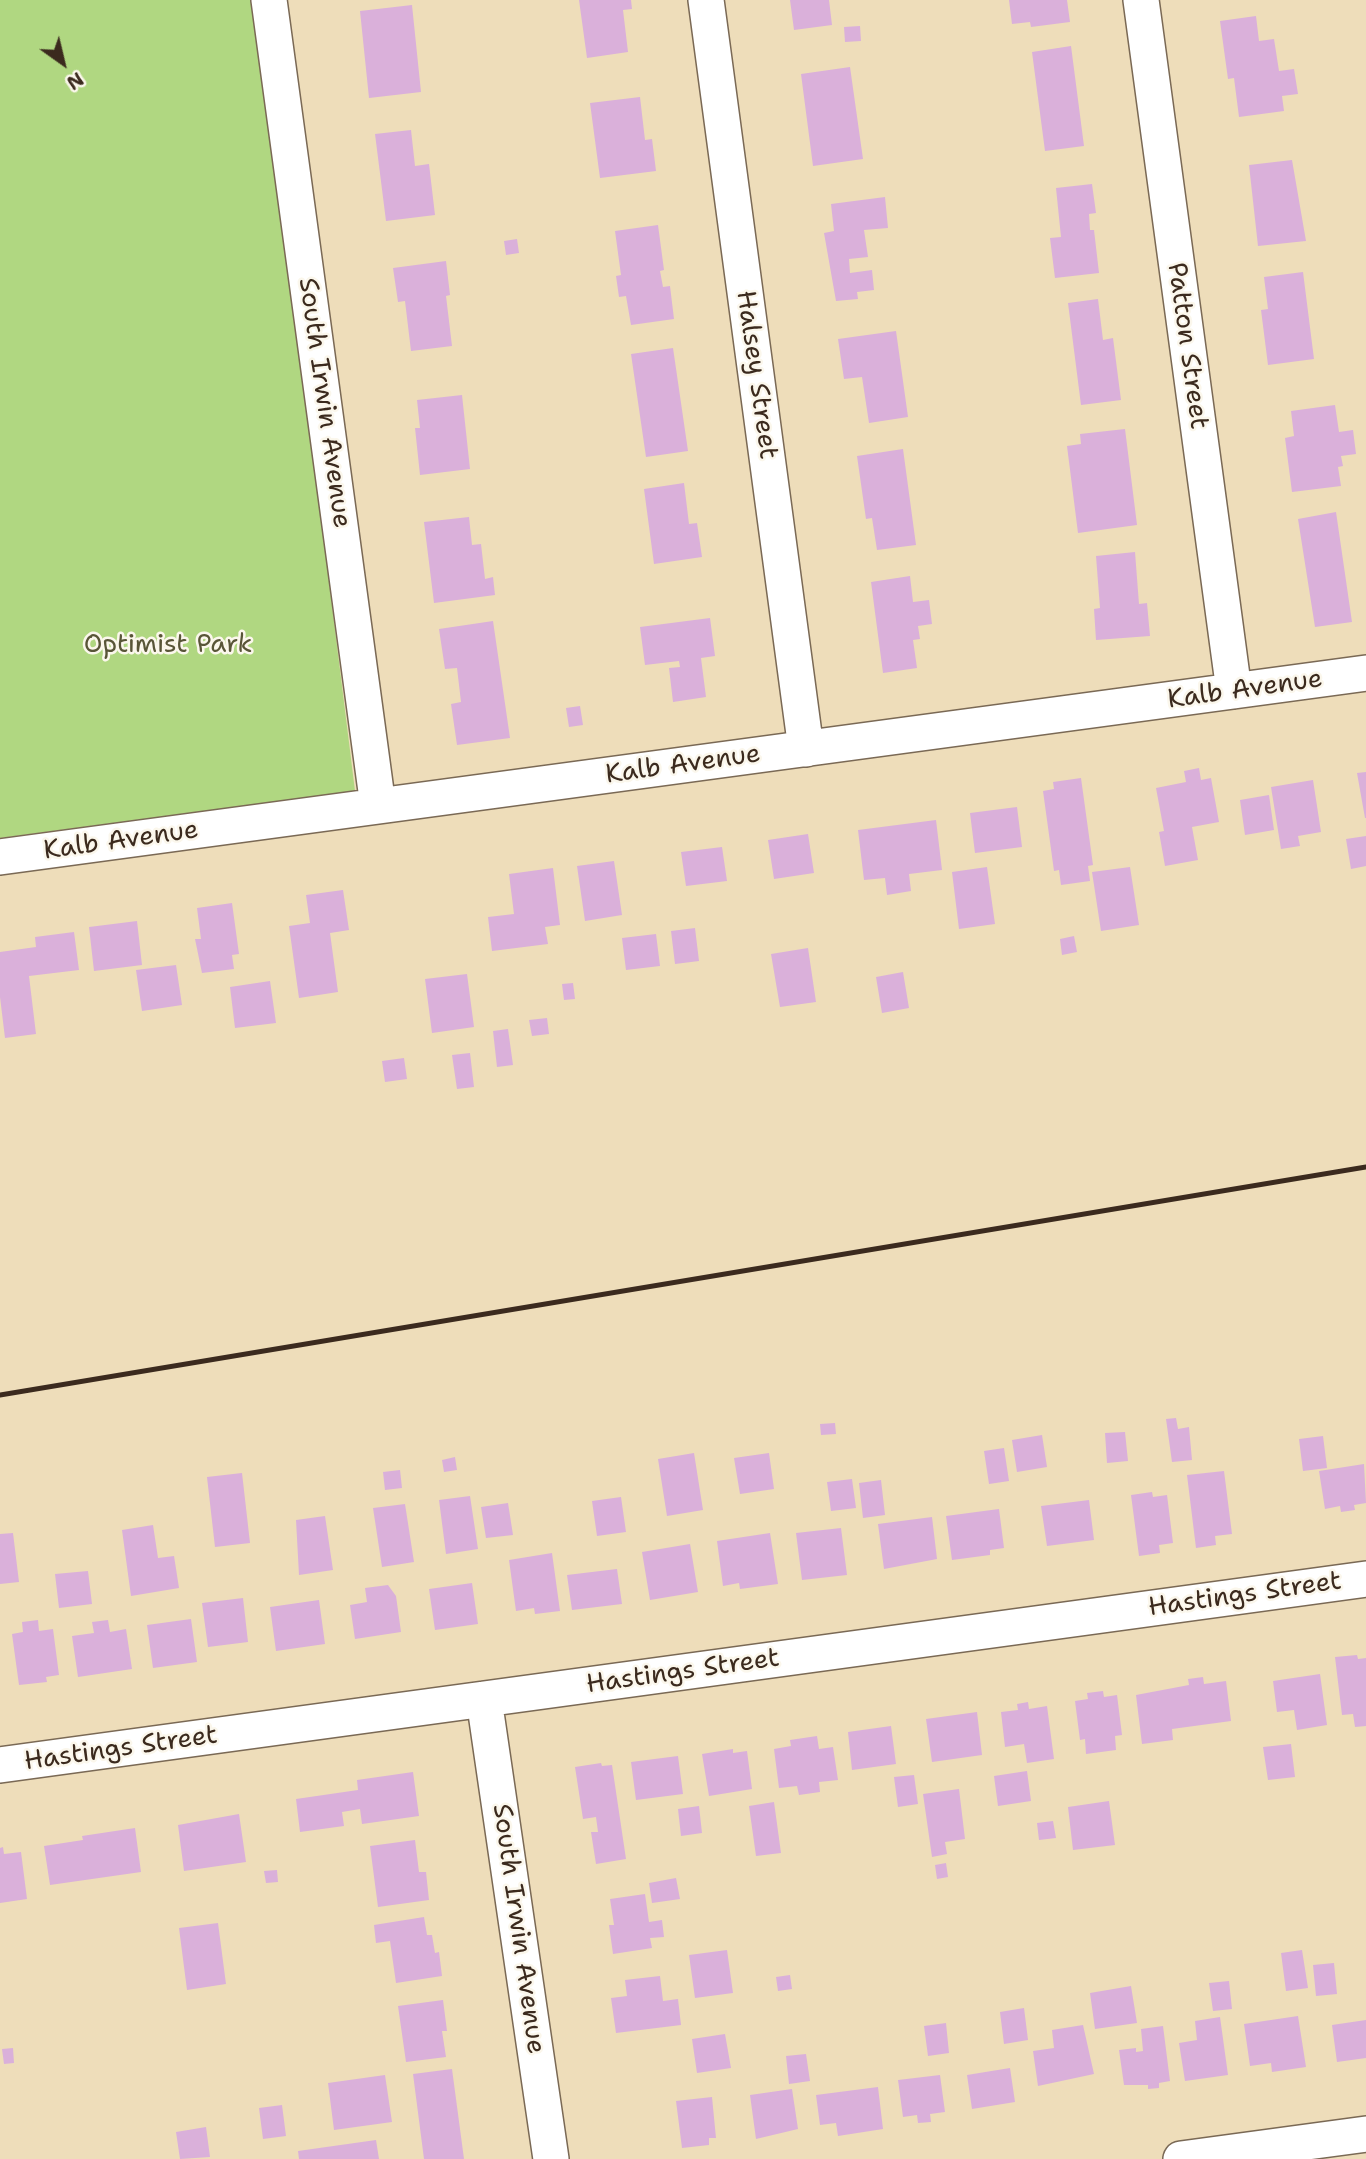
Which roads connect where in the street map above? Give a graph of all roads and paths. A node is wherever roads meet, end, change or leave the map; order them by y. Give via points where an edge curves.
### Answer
1 (269, 0) edge
2 (706, 0) edge
3 (1141, 0) edge
4 (1366, 673) edge
5 (1234, 691) junction
6 (806, 749) junction
7 (378, 806) junction
8 (0, 857) edge
9 (1366, 1579) edge
10 (484, 1699) junction
11 (0, 1765) edge
12 (1366, 2134) edge
13 (551, 2159) edge
14 (1181, 2159) edge

1 - 7 street, South Irwin Avenue
2 - 6 street, Halsey Street
3 - 5 street, Patton Street
4 - 5 street, Kalb Avenue
5 - 6 street, Kalb Avenue
6 - 7 street, Kalb Avenue
7 - 8 street, Kalb Avenue
9 - 10 street, Hastings Street
10 - 11 street, Hastings Street
10 - 13 street, South Irwin Avenue
12 - 14 street

